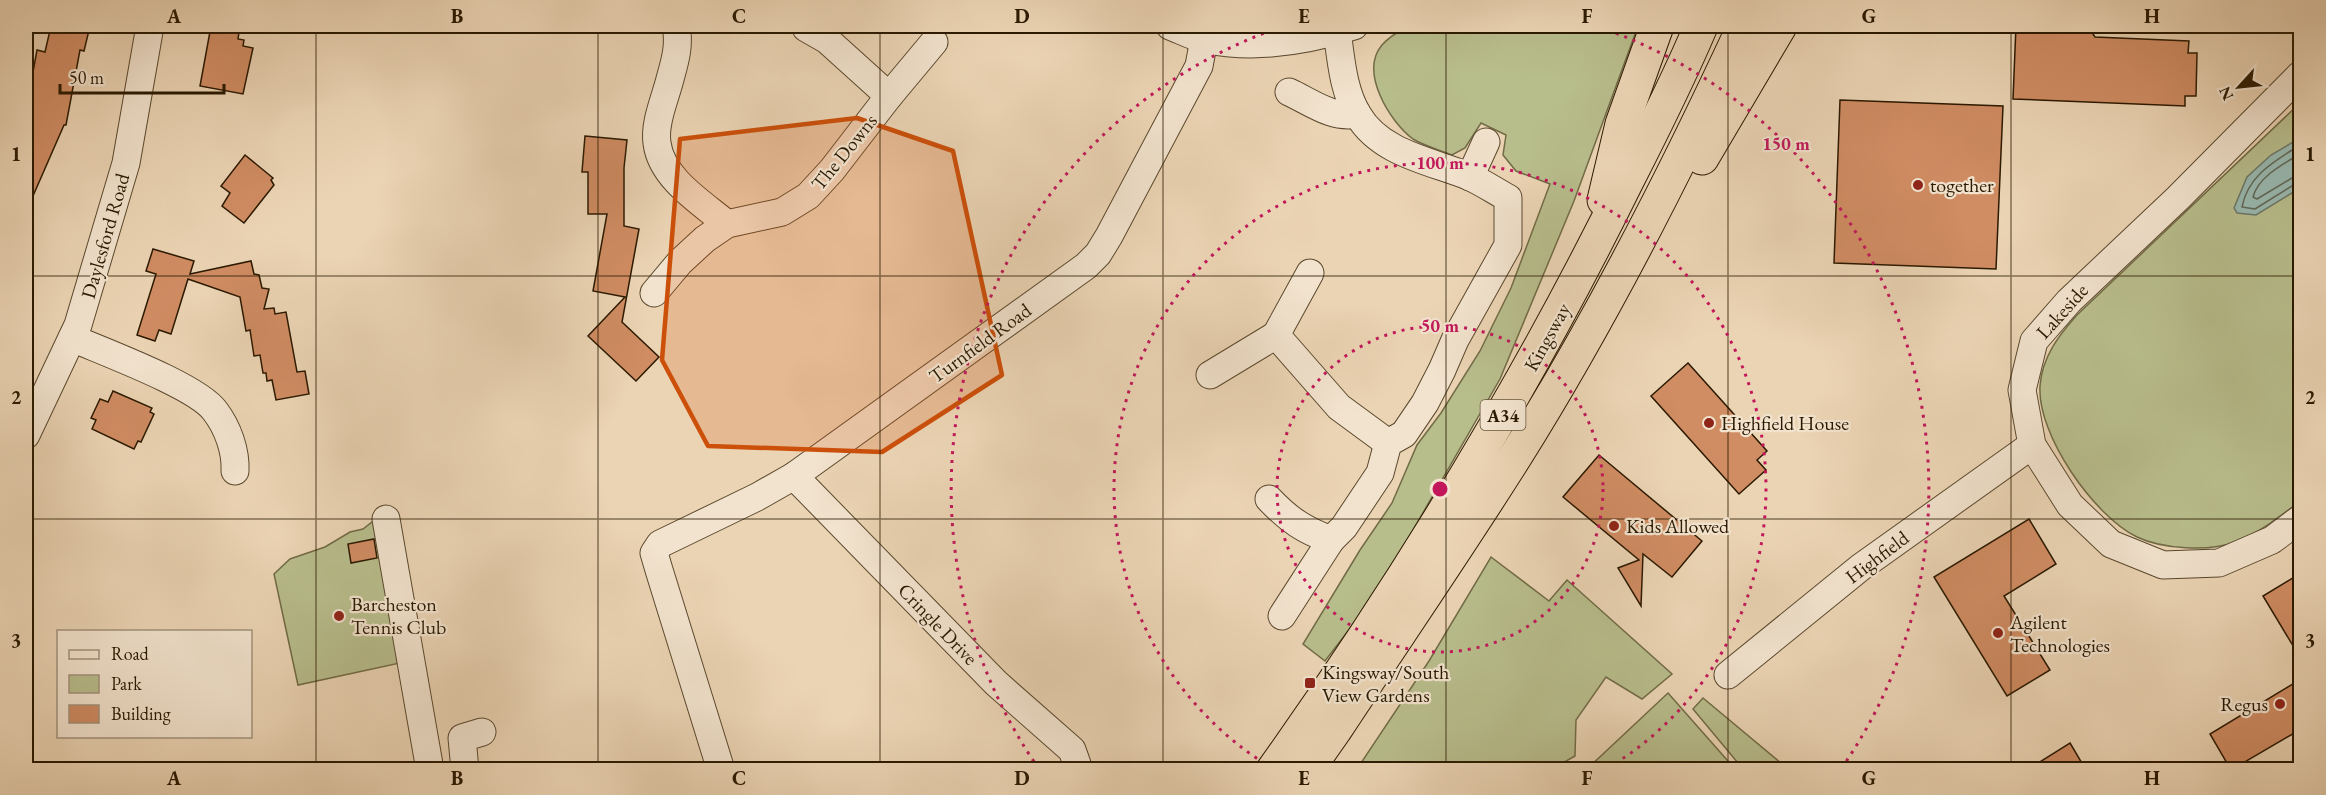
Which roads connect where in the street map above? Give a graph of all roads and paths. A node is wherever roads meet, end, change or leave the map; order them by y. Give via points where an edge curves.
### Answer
1 (150, 26) edge
2 (676, 26) edge
3 (1170, 26) edge
4 (1657, 26) edge
5 (1744, 26) edge
6 (1780, 26) edge
7 (806, 28) dead end
8 (1346, 28) edge
9 (1698, 32) edge
10 (1204, 39) junction
11 (934, 42) dead end
12 (2301, 75) edge
13 (1289, 92) dead end
14 (889, 96) junction
15 (1357, 114) junction
16 (1486, 142) dead end
17 (1470, 177) junction
18 (728, 224) junction
19 (1592, 254) junction
20 (1310, 273) dead end
21 (1619, 275) junction
22 (654, 293) dead end
23 (1276, 335) junction
24 (72, 338) junction
25 (1210, 375) dead end
26 (26, 435) edge
27 (1388, 443) junction
28 (2032, 445) junction
29 (235, 471) dead end
30 (794, 476) junction
31 (1269, 499) dead end
32 (386, 519) dead end
33 (2301, 519) edge
34 (1331, 540) junction
35 (1282, 616) dead end
36 (1733, 671) dead end
37 (482, 732) dead end
38 (430, 770) edge
39 (465, 770) edge
40 (721, 770) edge
41 (1072, 770) edge
42 (1274, 770) edge
43 (1306, 770) edge

1 - 24 street, Daylesford Road via 126,163
2 - 18 street via 679,42 656,141 660,158 669,173
3 - 10 street
4 - 19 highway via 1622,124
5 - 21 highway, Kingsway / A34
6 - 21 highway via 1658,226
7 - 14 street, The Downs via 827,40
8 - 10 street via 1268,43
8 - 15 street via 1348,93
9 - 19 highway, Kingsway / A34
10 - 30 street, Turnfield Road via 1199,66 1098,254
11 - 14 street, The Downs
12 - 28 street, Lakeside via 2069,301 2034,341 2022,390
13 - 15 street via 1333,114
14 - 18 street, The Downs via 808,195 782,212
15 - 17 street via 1376,136 1394,148
16 - 17 street
17 - 27 street via 1508,198 1508,245 1425,403 1404,434
18 - 22 street, The Downs via 680,262
19 - 42 highway, Kingsway / A34 via 1489,438
20 - 23 street
21 - 43 highway, Kingsway / A34 via 1515,457
23 - 25 street
23 - 27 street via 1339,407
24 - 26 street, Daylesford Road
24 - 29 street via 168,380 214,410 236,454
27 - 34 street via 1380,473
28 - 33 street, Lakeside via 2070,505 2111,544 2163,565 2219,563 2272,540
28 - 36 street, Highfield via 1861,567
30 - 40 street, Turnfield Road via 660,544 654,552
30 - 41 street, Cringle Drive via 996,683 1072,750 1077,764
31 - 34 street via 1285,517 1306,531
32 - 38 street
34 - 35 street
37 - 39 street via 462,738

